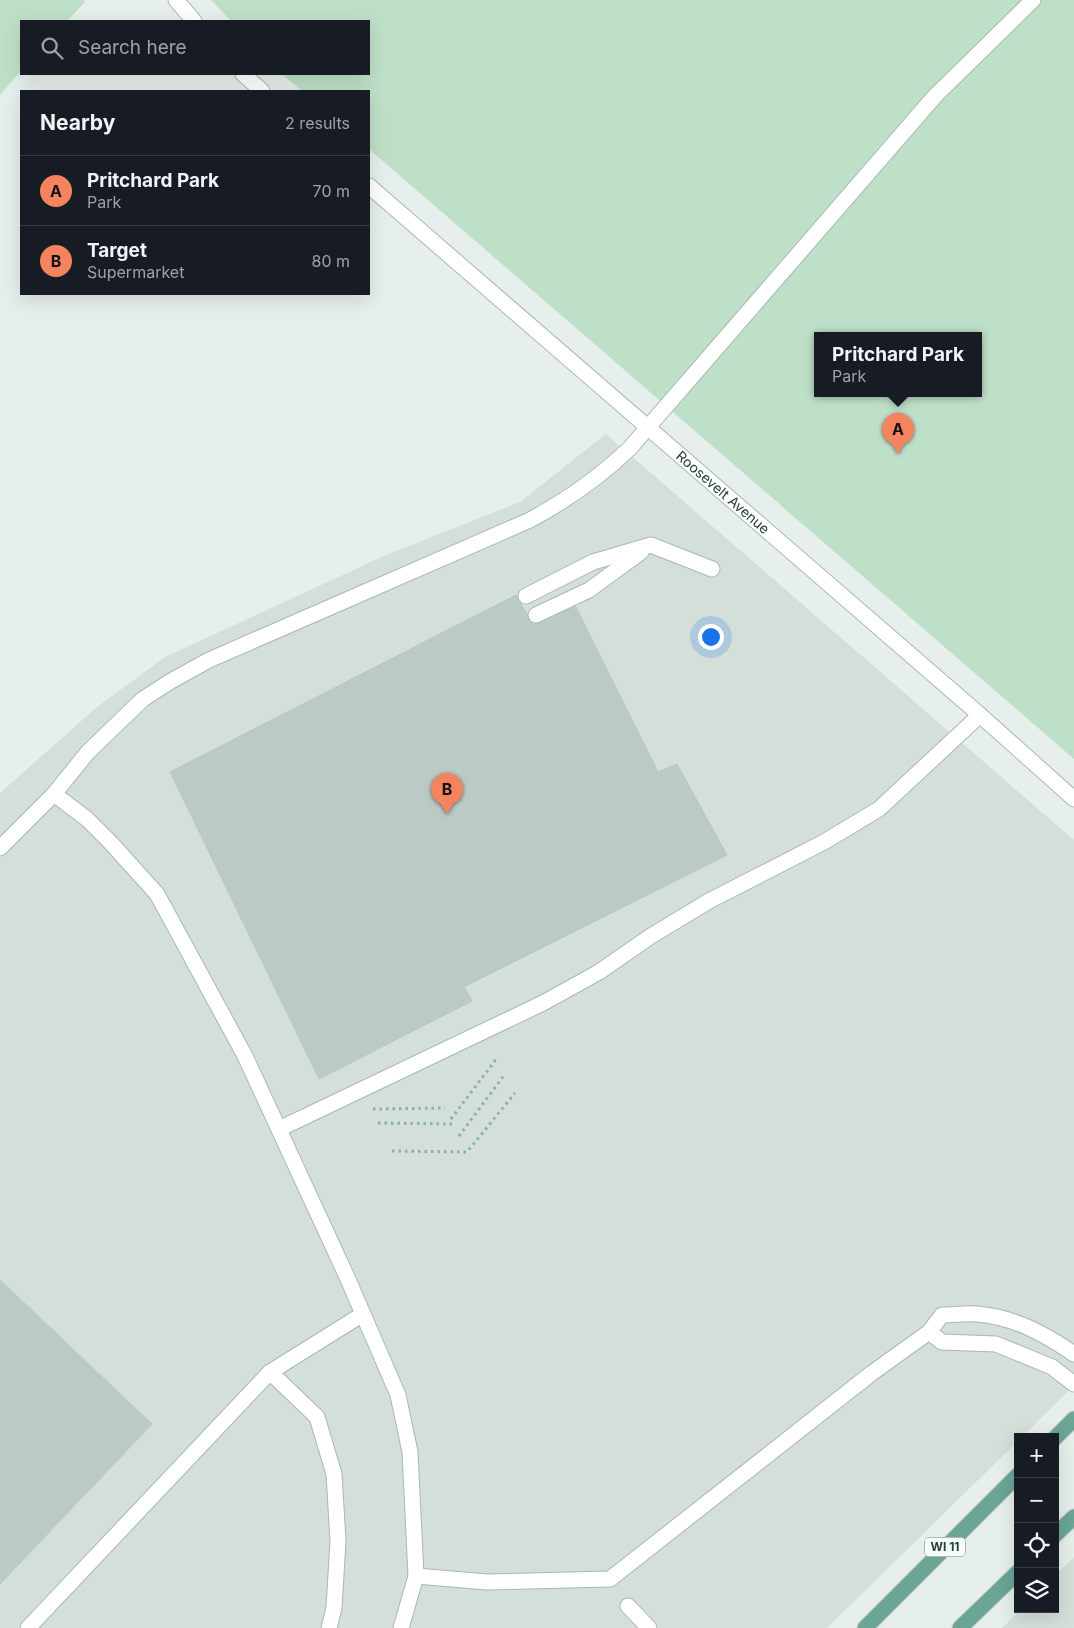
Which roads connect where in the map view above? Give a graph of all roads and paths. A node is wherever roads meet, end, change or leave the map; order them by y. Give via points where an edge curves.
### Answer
1 (176, 0) edge
2 (1033, 0) edge
3 (193, 20) edge
4 (244, 75) edge
5 (261, 90) edge
6 (370, 187) edge
7 (648, 428) junction
8 (651, 545) junction
9 (712, 569) dead end
10 (526, 596) dead end
11 (536, 615) dead end
12 (980, 715) junction
13 (54, 794) junction
14 (1074, 799) edge
15 (0, 848) edge
16 (498, 1058) dead end
17 (505, 1074) dead end
18 (515, 1093) dead end
19 (444, 1108) dead end
20 (371, 1109) dead end
21 (450, 1119) dead end
22 (378, 1123) dead end
23 (453, 1124) dead end
24 (279, 1129) junction
25 (459, 1136) dead end
26 (392, 1151) dead end
27 (362, 1314) junction
28 (929, 1332) junction
29 (1074, 1354) edge
30 (270, 1372) junction
31 (1074, 1384) edge
32 (1074, 1419) edge
33 (1059, 1434) edge
34 (1015, 1478) edge
35 (1074, 1517) edge
36 (1059, 1531) edge
37 (416, 1576) junction
38 (1014, 1576) edge
39 (628, 1606) dead end
40 (28, 1628) edge
41 (329, 1628) edge
42 (401, 1628) edge
43 (649, 1628) edge
44 (865, 1628) edge
45 (960, 1628) edge

1 - 3 street
2 - 7 street via 935,96
4 - 5 street
6 - 7 street, Roosevelt Avenue
7 - 12 street, Roosevelt Avenue
7 - 13 street via 610,467 561,503 530,520 209,660 171,681 143,699 116,724
8 - 9 street
8 - 10 street via 593,562
8 - 11 street via 589,590
12 - 14 street, Roosevelt Avenue
12 - 24 street via 879,810 832,838 709,901 599,972 543,1003
13 - 15 street
13 - 24 street via 87,819 157,894 245,1056
16 - 21 path
17 - 25 path
18 - 26 path via 467,1152
19 - 20 path
22 - 23 path
24 - 27 street
27 - 30 street
27 - 37 street via 398,1395 410,1452
28 - 29 street via 942,1315 977,1314 1011,1320 1037,1331
28 - 31 street via 942,1342 996,1344 1052,1367
28 - 37 street via 610,1579 487,1582
30 - 40 street
30 - 41 street via 317,1417 334,1474 338,1542 334,1608
32 - 33 main road
34 - 44 main road, WI 11
35 - 36 main road
37 - 42 street
38 - 45 main road
39 - 43 street

